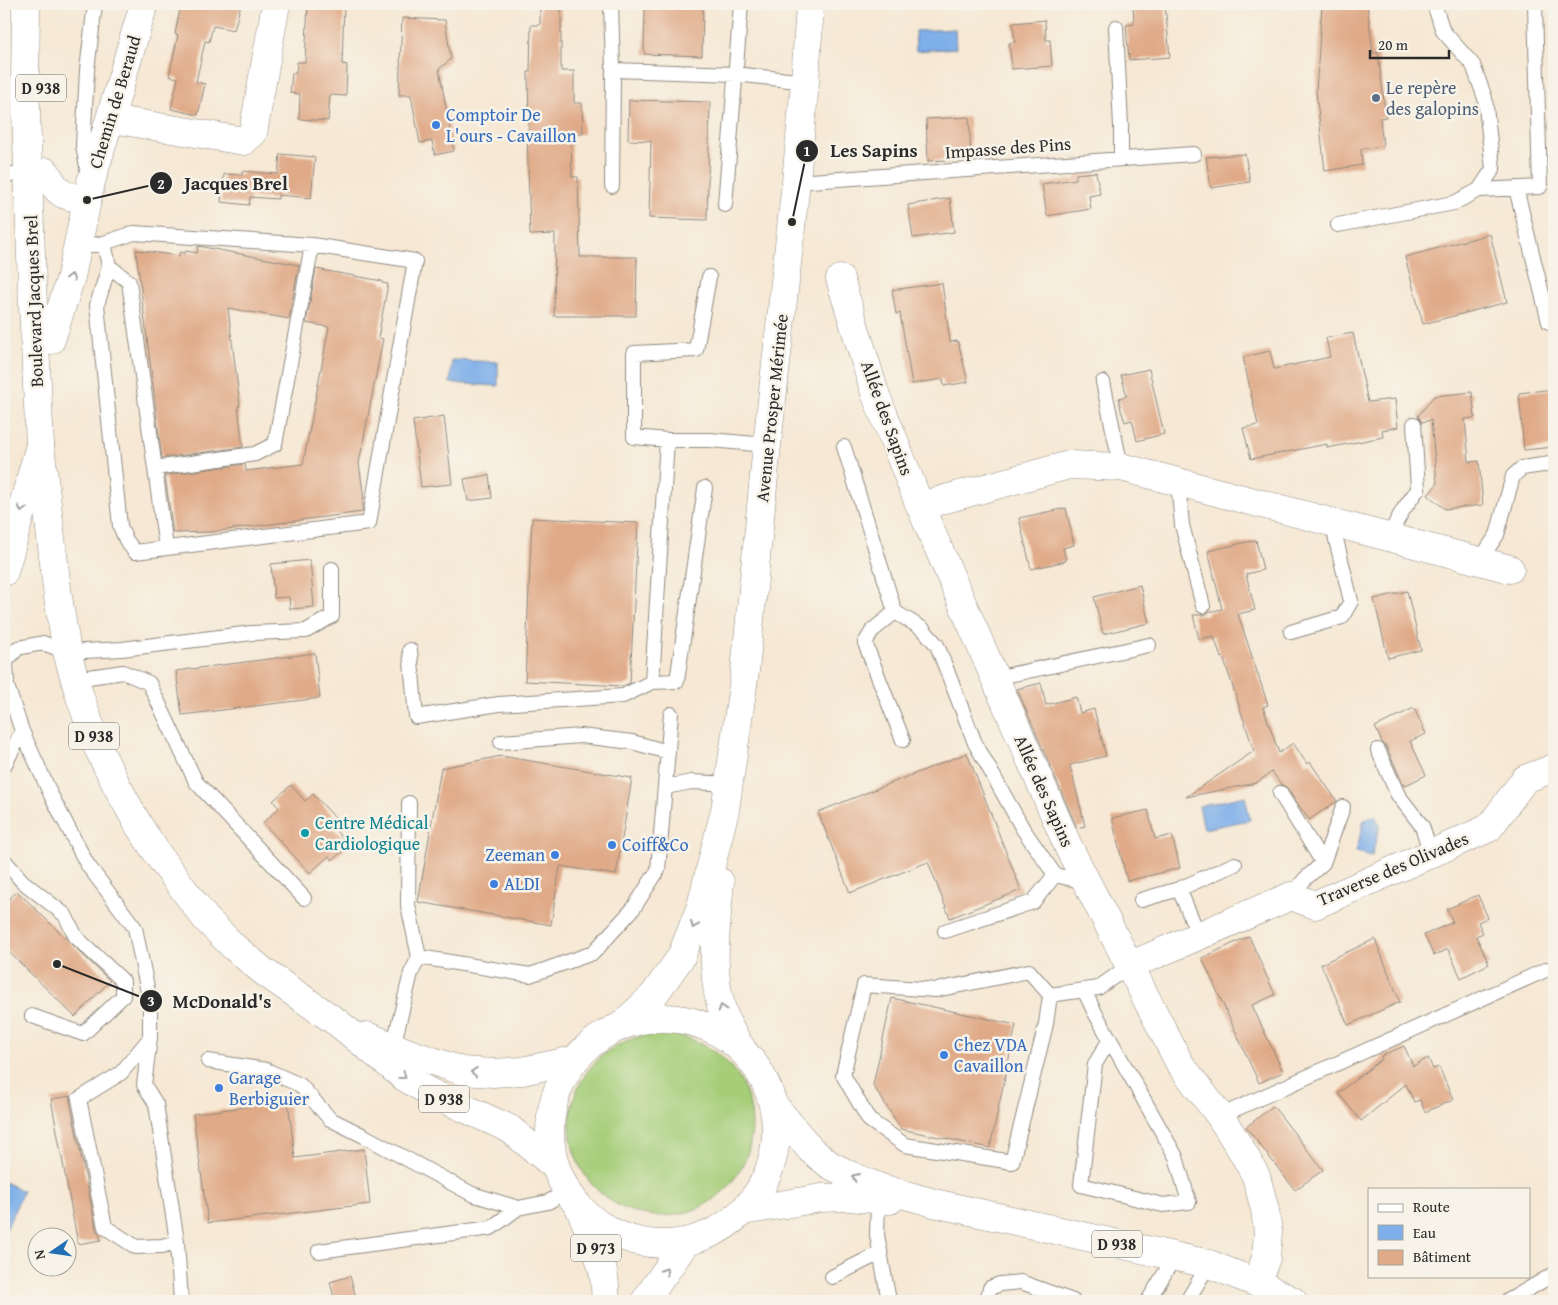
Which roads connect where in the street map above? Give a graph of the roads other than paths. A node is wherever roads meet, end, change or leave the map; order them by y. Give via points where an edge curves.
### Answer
1 (26, 4) edge
2 (33, 4) edge
3 (95, 4) edge
4 (144, 4) edge
5 (276, 4) edge
6 (611, 4) edge
7 (741, 4) edge
8 (810, 4) edge
9 (1434, 4) edge
10 (1535, 6) dead end
11 (1116, 27) dead end
12 (613, 70) junction
13 (736, 74) junction
14 (805, 82) junction
15 (111, 119) junction
16 (1194, 154) dead end
17 (1121, 159) junction
18 (26, 174) edge
19 (796, 182) junction
20 (612, 186) dead end
21 (1516, 188) junction
22 (1479, 190) junction
23 (89, 191) junction
24 (726, 206) dead end
25 (1338, 226) dead end
26 (91, 245) junction
27 (312, 245) junction
28 (109, 266) junction
29 (709, 277) dead end
30 (840, 279) dead end
31 (1549, 322) dead end
32 (51, 340) junction
33 (1103, 382) dead end
34 (1414, 424) dead end
35 (667, 440) junction
36 (40, 445) junction
37 (767, 445) junction
38 (844, 447) dead end
39 (1550, 464) dead end
40 (1121, 467) junction
41 (155, 468) junction
42 (1178, 482) junction
43 (705, 488) dead end
44 (920, 506) junction
45 (1332, 523) junction
46 (1388, 537) junction
47 (166, 548) junction
48 (1479, 561) junction
49 (332, 569) dead end
50 (1510, 569) dead end
51 (4, 572) edge
52 (58, 597) junction
53 (1203, 606) dead end
54 (895, 612) junction
55 (1291, 632) dead end
56 (1149, 645) dead end
57 (410, 650) dead end
58 (67, 652) junction
59 (5, 663) edge
60 (995, 678) junction
61 (75, 679) junction
62 (652, 682) junction
63 (671, 714) dead end
64 (22, 731) junction
65 (903, 740) dead end
66 (501, 742) dead end
67 (1378, 750) dead end
68 (668, 752) junction
69 (4, 766) edge
70 (1554, 768) edge
71 (730, 784) junction
72 (665, 787) junction
73 (1280, 793) dead end
74 (409, 803) dead end
75 (1342, 807) dead end
76 (725, 810) junction
77 (1431, 854) junction
78 (4, 860) edge
79 (1323, 863) junction
80 (1235, 864) dead end
81 (1055, 875) junction
82 (1086, 882) junction
83 (1179, 889) junction
84 (1292, 896) junction
85 (304, 898) dead end
86 (1141, 900) dead end
87 (945, 932) dead end
88 (1199, 936) junction
89 (419, 957) junction
90 (1129, 966) junction
91 (1548, 968) dead end
92 (1084, 990) junction
93 (1050, 995) junction
94 (32, 1016) dead end
95 (338, 1023) junction
96 (622, 1025) junction
97 (150, 1038) junction
98 (1110, 1039) junction
99 (393, 1047) junction
100 (743, 1051) junction
101 (574, 1060) junction
102 (208, 1061) dead end
103 (772, 1104) junction
104 (1220, 1116) junction
105 (556, 1166) junction
106 (574, 1200) junction
107 (878, 1200) junction
108 (934, 1203) junction
109 (518, 1208) junction
110 (743, 1211) junction
111 (177, 1242) junction
112 (686, 1242) junction
113 (319, 1251) dead end
114 (880, 1253) junction
115 (1175, 1256) junction
116 (1208, 1264) junction
117 (1554, 1274) edge
118 (832, 1277) dead end
119 (1257, 1283) junction
120 (181, 1301) edge
121 (605, 1301) edge
122 (645, 1301) edge
123 (889, 1301) edge
124 (987, 1301) edge
125 (1073, 1301) edge
126 (1148, 1301) edge
127 (1187, 1301) edge
128 (1293, 1301) edge
129 (1508, 1301) edge

1 - 18 main road, Boulevard Jacques Brel / D 938
2 - 18 main road, Boulevard Jacques Brel / D 938 via 40,82
3 - 23 lane via 87,70 84,146
4 - 15 main road, Chemin de Beraud
5 - 15 main road via 253,134 244,141
6 - 12 lane
7 - 13 lane
8 - 14 main road, Avenue Prosper Mérimée
9 - 22 lane via 1443,31 1473,65 1484,98 1493,170
10 - 21 lane via 1540,187
11 - 17 lane
12 - 13 lane
12 - 20 lane
13 - 14 lane
13 - 24 lane
14 - 19 main road, Avenue Prosper Mérimée
15 - 23 main road, Chemin de Beraud
16 - 17 lane, Impasse des Pins
17 - 19 lane, Impasse des Pins
18 - 23 main road via 64,196
18 - 32 main road, Boulevard Jacques Brel / D 938
18 - 36 main road, Boulevard Jacques Brel / D 938
19 - 37 main road, Avenue Prosper Mérimée
21 - 22 lane
21 - 31 lane
22 - 25 lane via 1454,203
23 - 26 main road, Chemin de Beraud
26 - 27 lane via 134,233
26 - 28 lane
32 -> 26 main road, Chemin de Beraud via 71,277
27 - 41 lane via 275,444 254,454
27 - 47 lane via 415,261 369,523
28 - 41 lane via 129,282
28 - 47 lane via 97,305 120,526 135,552
29 - 35 lane via 696,350 634,353 634,437
30 - 44 main road, Allée des Sapins via 875,393
32 - 52 main road, Boulevard Jacques Brel / D 938
33 - 40 lane
34 - 46 lane via 1418,489
35 - 37 lane
35 - 62 lane
36 -> 51 main road
36 - 52 main road, Boulevard Jacques Brel / D 938
37 - 71 main road, Avenue Prosper Mérimée via 745,671
38 - 54 lane
39 - 48 lane via 1522,468 1513,476 1497,535
40 - 42 main road
40 - 44 main road via 1069,465
41 - 47 lane
42 - 45 main road
42 - 53 lane via 1182,525
43 - 62 lane via 677,681
44 - 60 main road, Allée des Sapins
45 - 46 main road
45 - 55 lane via 1351,601 1342,616
46 - 48 main road
48 - 50 main road
49 - 58 lane via 332,616 306,631 252,633 122,649
52 - 58 main road, Boulevard Jacques Brel / D 938
54 - 65 lane via 873,630 865,643
54 - 81 lane via 923,629 937,645 975,743 1023,829
56 - 60 lane
57 - 62 lane via 416,716 499,704 623,696
58 - 59 lane via 43,643 18,648
58 - 61 main road, Boulevard Jacques Brel / D 938
59 - 64 lane via 7,686
60 - 82 main road, Allée des Sapins
61 - 85 lane via 123,672 149,683 196,782
61 - 95 main road, Boulevard Jacques Brel / D 938 via 98,748 118,788 139,826 184,892 206,919 249,960
63 - 68 lane
64 - 69 lane
64 - 97 lane via 87,864 135,928 150,1002
66 - 68 lane via 581,736 632,742
67 - 77 lane via 1398,795 1422,826
68 - 72 lane
70 - 77 main road, Traverse des Olivades via 1524,779 1489,828
71 - 72 lane via 692,782
71 - 76 main road, Avenue Prosper Mérimée
72 - 89 lane via 658,870 633,909 593,953 530,975
73 - 79 lane
74 - 89 lane via 408,905
75 - 79 lane
76 -> 96 main road, Avenue Prosper Mérimée via 701,906 681,958 653,996
100 -> 76 main road, Avenue Prosper Mérimée via 726,1022 719,1000 714,962
77 - 84 main road, Traverse des Olivades via 1315,905
78 - 94 lane via 22,881 66,916 76,937 123,981 123,996 83,1034
79 - 84 lane
80 - 83 lane
81 - 82 lane
81 - 87 lane via 1033,902
82 - 90 main road, Allée des Sapins
83 - 86 lane
83 - 88 lane
84 - 88 main road, Traverse des Olivades
88 - 90 main road, Traverse des Olivades
89 - 99 lane via 411,973
90 - 92 lane via 1098,988
90 - 104 main road, Allée des Sapins via 1180,1064
91 - 104 lane
92 - 93 lane
92 - 98 lane
93 - 93 lane via 1029,971 936,990 864,985 843,1075 869,1120 905,1145 1012,1162 1046,1024
95 - 99 main road, Boulevard Jacques Brel / D 938
95 -> 105 main road, Boulevard Jacques Brel / D 938 via 404,1077 510,1129
96 - 100 main road, D 938 via 643,1019 686,1020 720,1034
96 - 101 main road, D 938 via 604,1034
97 - 111 lane via 144,1085 156,1104
97 - 111 lane via 121,1073 79,1099 105,1227 136,1247
98 - 98 lane via 1176,1157 1189,1202 1162,1205 1080,1185 1096,1064
101 -> 99 main road, Boulevard Jacques Brel / D 938 via 522,1071 462,1071
100 - 103 main road, D 938 via 766,1085
101 - 105 main road, D 938 via 562,1079 550,1122 550,1145
102 - 109 lane via 266,1070 300,1084 330,1119 472,1194
108 -> 103 main road, D 938 via 881,1188 830,1165 811,1150
103 - 110 main road, D 938 via 776,1127 774,1150 757,1194
104 - 119 main road, Allée des Sapins via 1256,1176 1265,1210 1268,1232 1266,1258
105 - 106 main road, D 938
106 - 109 lane
106 - 112 main road, D 938 via 597,1223 617,1235 640,1242
106 - 121 main road, D 973 via 600,1258
107 - 108 main road, D 938
107 - 110 main road, D 938 via 821,1198
107 - 114 lane
108 - 115 main road, D 938
109 - 113 lane via 490,1228
110 - 112 main road, D 938 via 707,1236
111 - 120 lane
122 -> 112 main road
114 - 118 lane
114 - 123 lane
115 - 116 main road, D 938
115 - 126 lane
116 - 119 main road, D 938
116 - 127 lane
117 - 129 lane
119 - 128 main road, D 938
124 - 125 lane via 990,1288 1021,1282

